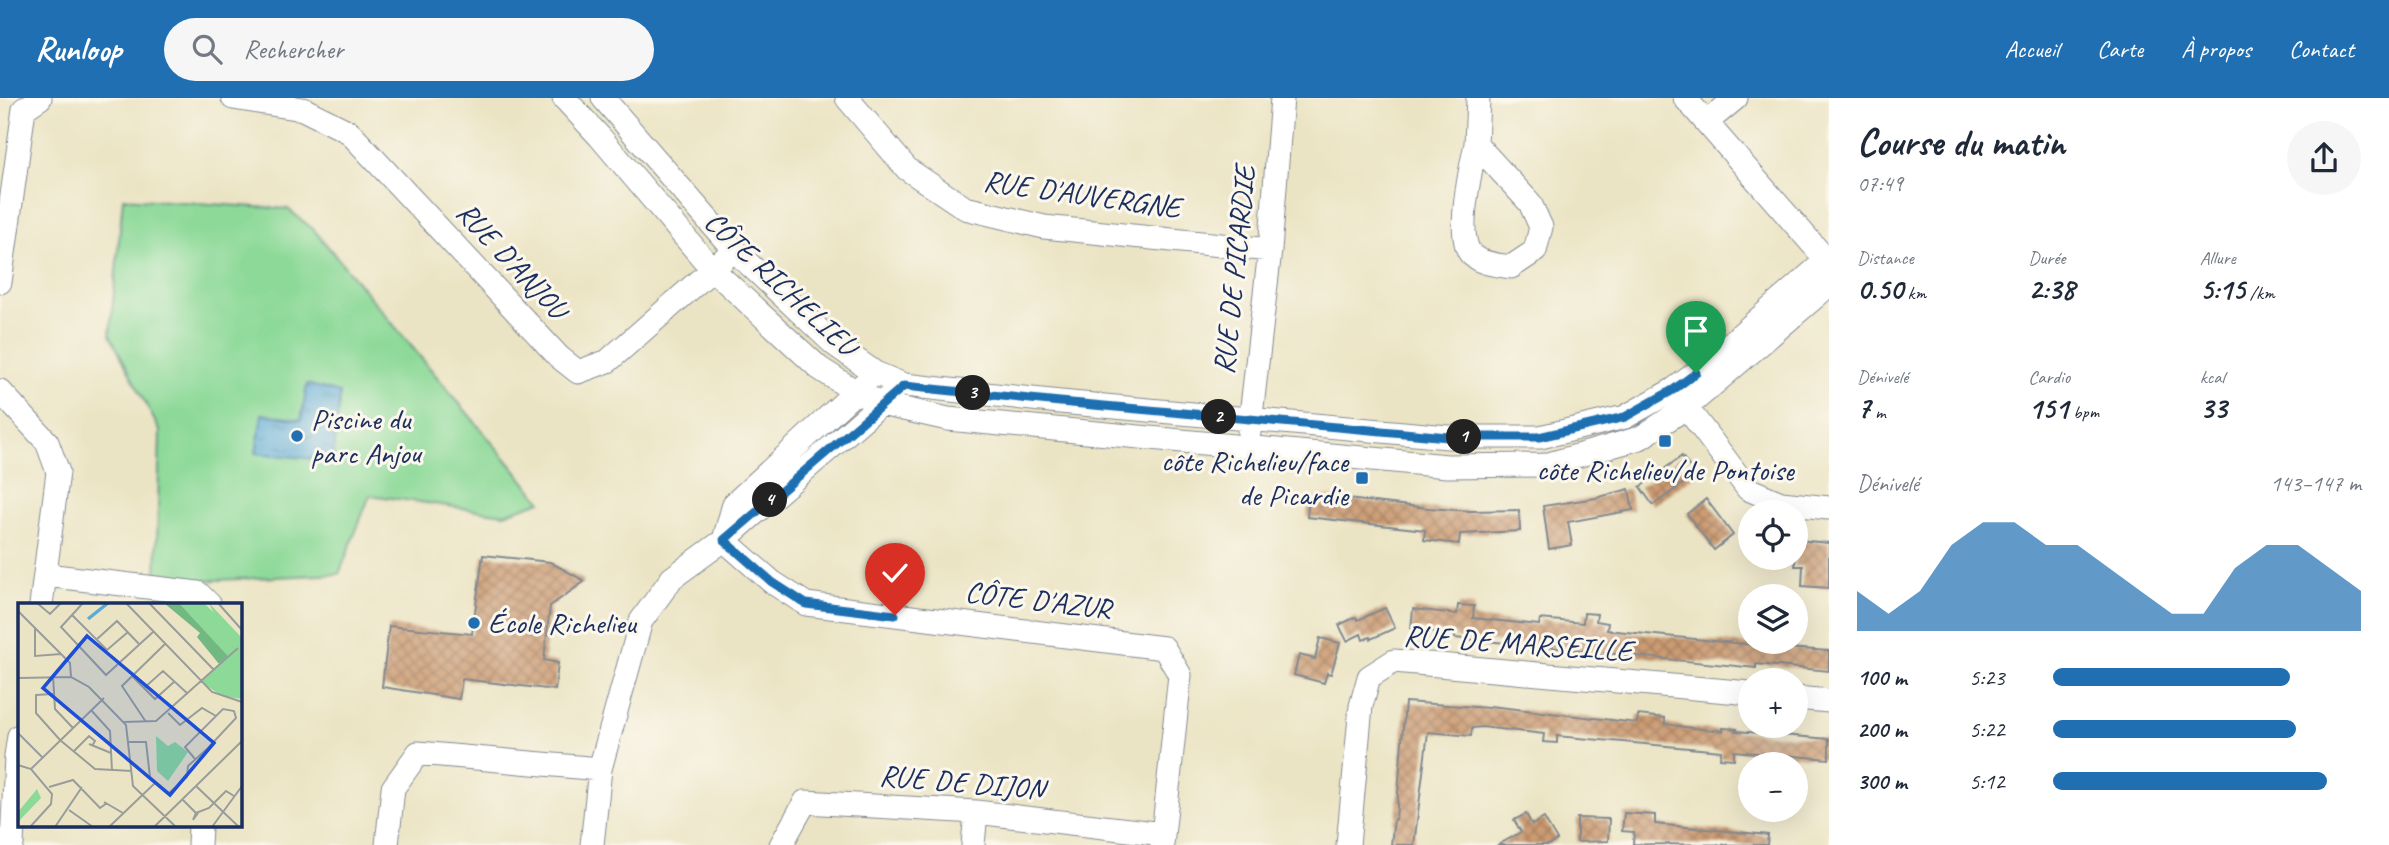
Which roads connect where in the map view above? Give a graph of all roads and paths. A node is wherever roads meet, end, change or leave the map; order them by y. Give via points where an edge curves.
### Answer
1 (40, 98) edge
2 (233, 98) edge
3 (564, 98) edge
4 (603, 98) edge
5 (847, 98) edge
6 (1282, 98) edge
7 (1479, 98) edge
8 (1685, 98) edge
9 (1736, 98) edge
10 (1707, 122) junction
11 (1476, 144) junction
12 (734, 250) junction
13 (1269, 250) junction
14 (1828, 260) edge
15 (712, 269) junction
16 (0, 282) edge
17 (1829, 285) edge
18 (875, 373) junction
19 (904, 386) junction
20 (0, 391) edge
21 (856, 392) junction
22 (1680, 399) junction
23 (881, 404) junction
24 (1250, 420) junction
25 (1248, 448) junction
26 (1829, 508) edge
27 (724, 540) junction
28 (46, 575) junction
29 (41, 603) edge
30 (208, 603) edge
31 (1738, 692) edge
32 (1808, 699) edge
33 (1829, 701) edge
34 (18, 743) edge
35 (600, 769) junction
36 (976, 812) junction
37 (1163, 839) edge
38 (12, 845) edge
39 (387, 845) edge
40 (592, 845) edge
41 (781, 845) edge
42 (973, 845) edge
43 (1348, 845) edge

1 - 16 street via 24,109
2 - 15 street, RUE D'ANJOU via 303,109 349,132 578,372 608,361
3 - 15 street, CÔTE RICHELIEU
4 - 12 street, CÔTE RICHELIEU
5 - 13 street, RUE D'AUVERGNE via 907,169 965,208 1044,227
6 - 13 street, RUE DE PICARDIE
7 - 11 street
8 - 10 street
9 - 10 street
10 - 14 street
11 - 11 street via 1467,189 1465,235 1470,253 1485,263 1511,267 1535,251 1541,227 1530,203
12 - 15 street, RUE D'ANJOU
12 - 18 street, CÔTE RICHELIEU via 834,344
13 - 24 street, RUE DE PICARDIE
14 - 22 street, CÔTE RICHELIEU
15 - 21 street, CÔTE RICHELIEU via 819,369
17 - 22 street, CÔTE RICHELIEU
18 - 19 street, CÔTE RICHELIEU
18 - 21 street
19 - 23 street
19 - 24 street, CÔTE RICHELIEU
20 - 28 street via 47,442 58,472
21 - 23 street, CÔTE RICHELIEU
21 - 27 street via 733,504
22 - 24 street, CÔTE RICHELIEU via 1539,437 1448,437
22 - 25 street, CÔTE RICHELIEU via 1640,438 1545,465 1447,466
22 - 26 street via 1748,489 1781,503
23 - 25 street, CÔTE RICHELIEU via 948,419
23 - 27 street
24 - 25 street, RUE DE PICARDIE
27 - 35 street via 672,578 641,621
27 - 37 street, CÔTE D'AZUR via 772,582 806,604 1164,648 1180,675
28 - 29 street
28 - 30 street via 198,593
31 - 43 street, RUE DE MARSEILLE via 1394,661 1370,677 1361,706
32 - 33 street
34 - 38 street
35 - 39 street via 418,753 393,788
35 - 40 street
36 - 37 street, RUE DE DIJON
36 - 41 street, RUE DE DIJON via 806,802
36 - 42 street

